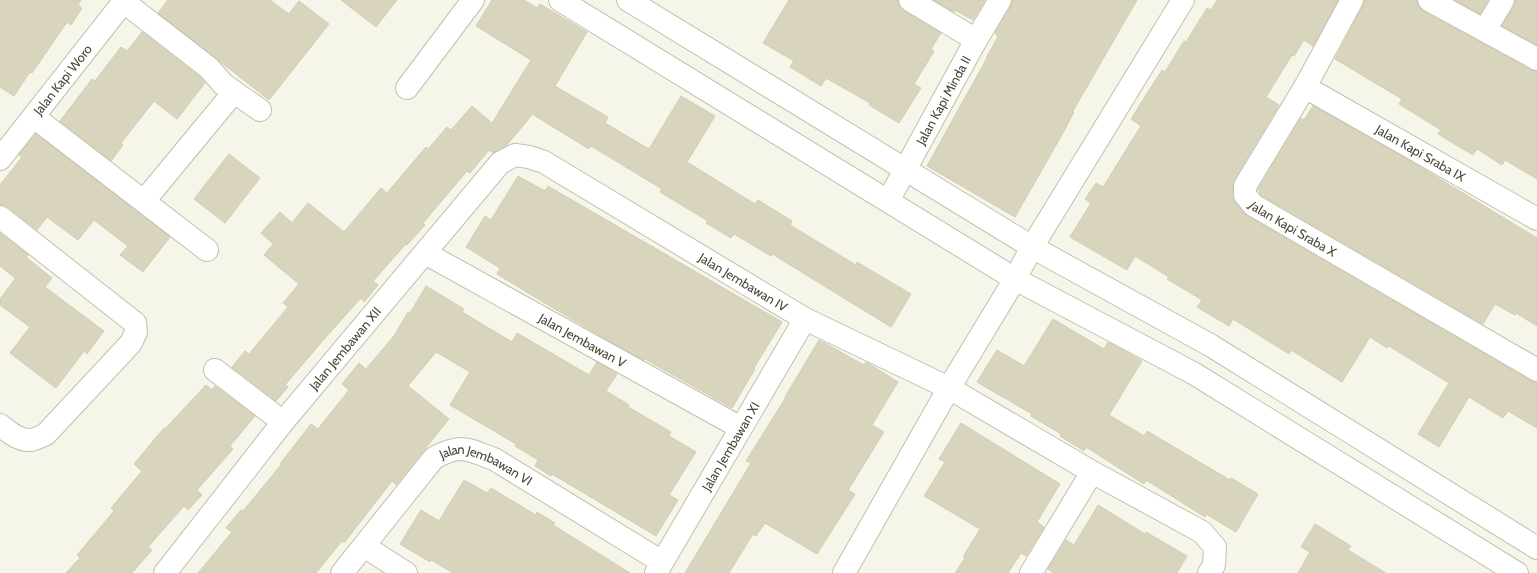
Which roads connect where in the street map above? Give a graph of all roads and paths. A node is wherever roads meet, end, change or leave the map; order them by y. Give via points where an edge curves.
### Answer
1 (473, 0) edge
2 (560, 0) edge
3 (628, 0) edge
4 (910, 0) edge
5 (1000, 0) edge
6 (1183, 0) edge
7 (1352, 0) edge
8 (1429, 0) edge
9 (1503, 0) edge
10 (124, 1) edge
11 (653, 7) edge
12 (1485, 30) junction
13 (976, 40) junction
14 (1537, 59) edge
15 (1305, 87) junction
16 (407, 88) dead end
17 (234, 92) junction
18 (260, 110) dead end
19 (34, 117) junction
20 (0, 159) edge
21 (544, 162) joint
22 (904, 170) junction
23 (144, 201) junction
24 (888, 201) junction
25 (0, 217) edge
26 (1537, 219) edge
27 (1032, 247) junction
28 (207, 250) dead end
29 (425, 252) junction
30 (1015, 279) junction
31 (805, 319) junction
32 (1210, 345) junction
33 (215, 370) dead end
34 (1537, 370) edge
35 (1193, 373) junction
36 (949, 388) junction
37 (283, 422) junction
38 (0, 425) edge
39 (741, 428) junction
40 (1092, 472) junction
41 (364, 546) junction
42 (1537, 548) edge
43 (659, 567) edge
44 (166, 573) edge
45 (342, 573) edge
46 (406, 573) edge
47 (844, 573) edge
48 (1031, 573) edge
49 (1209, 573) edge
50 (1517, 573) edge

1 - 16 street
2 - 24 street
3 - 11 street
4 - 13 street
5 - 13 street, Jalan Kapi Minda II
6 - 27 street
7 - 15 street, Jalan Kapi Sraba X
8 - 12 street
9 - 12 street
10 - 17 street via 209,68
10 - 19 street, Jalan Kapi Woro
11 - 22 street
12 - 14 street
13 - 22 street, Jalan Kapi Minda II
15 - 26 street, Jalan Kapi Sraba IX
15 - 34 street, Jalan Kapi Sraba X via 1245,186 1245,194 1253,205
17 - 18 street
17 - 23 street
19 - 20 street, Jalan Kapi Woro
19 - 23 street
21 - 29 street, Jalan Jembawan XII via 515,155 500,163
21 - 31 street, Jalan Jembawan IV
22 - 24 street, Jalan Kapi Minda II
22 - 27 street
23 - 28 street
24 - 30 street
25 - 38 street via 135,323 136,332 131,343 46,434 32,440 13,435
27 - 30 street
27 - 32 street
29 - 37 street, Jalan Jembawan XII
29 - 39 street, Jalan Jembawan V
30 - 35 street
30 - 36 street
31 - 36 street, Jalan Jembawan IV
31 - 39 street, Jalan Jembawan XI
32 - 35 street
32 - 42 street
33 - 37 street
35 - 50 street
36 - 40 street, Jalan Jembawan IV
36 - 47 street
37 - 44 street, Jalan Jembawan XII
39 - 43 street, Jalan Jembawan XI
40 - 48 street
40 - 49 street, Jalan Jembawan IV via 1202,532 1215,547 1214,565
41 - 43 street, Jalan Jembawan VI via 434,458 448,450 464,448 494,459
41 - 45 street, Jalan Jembawan VI
41 - 46 street

